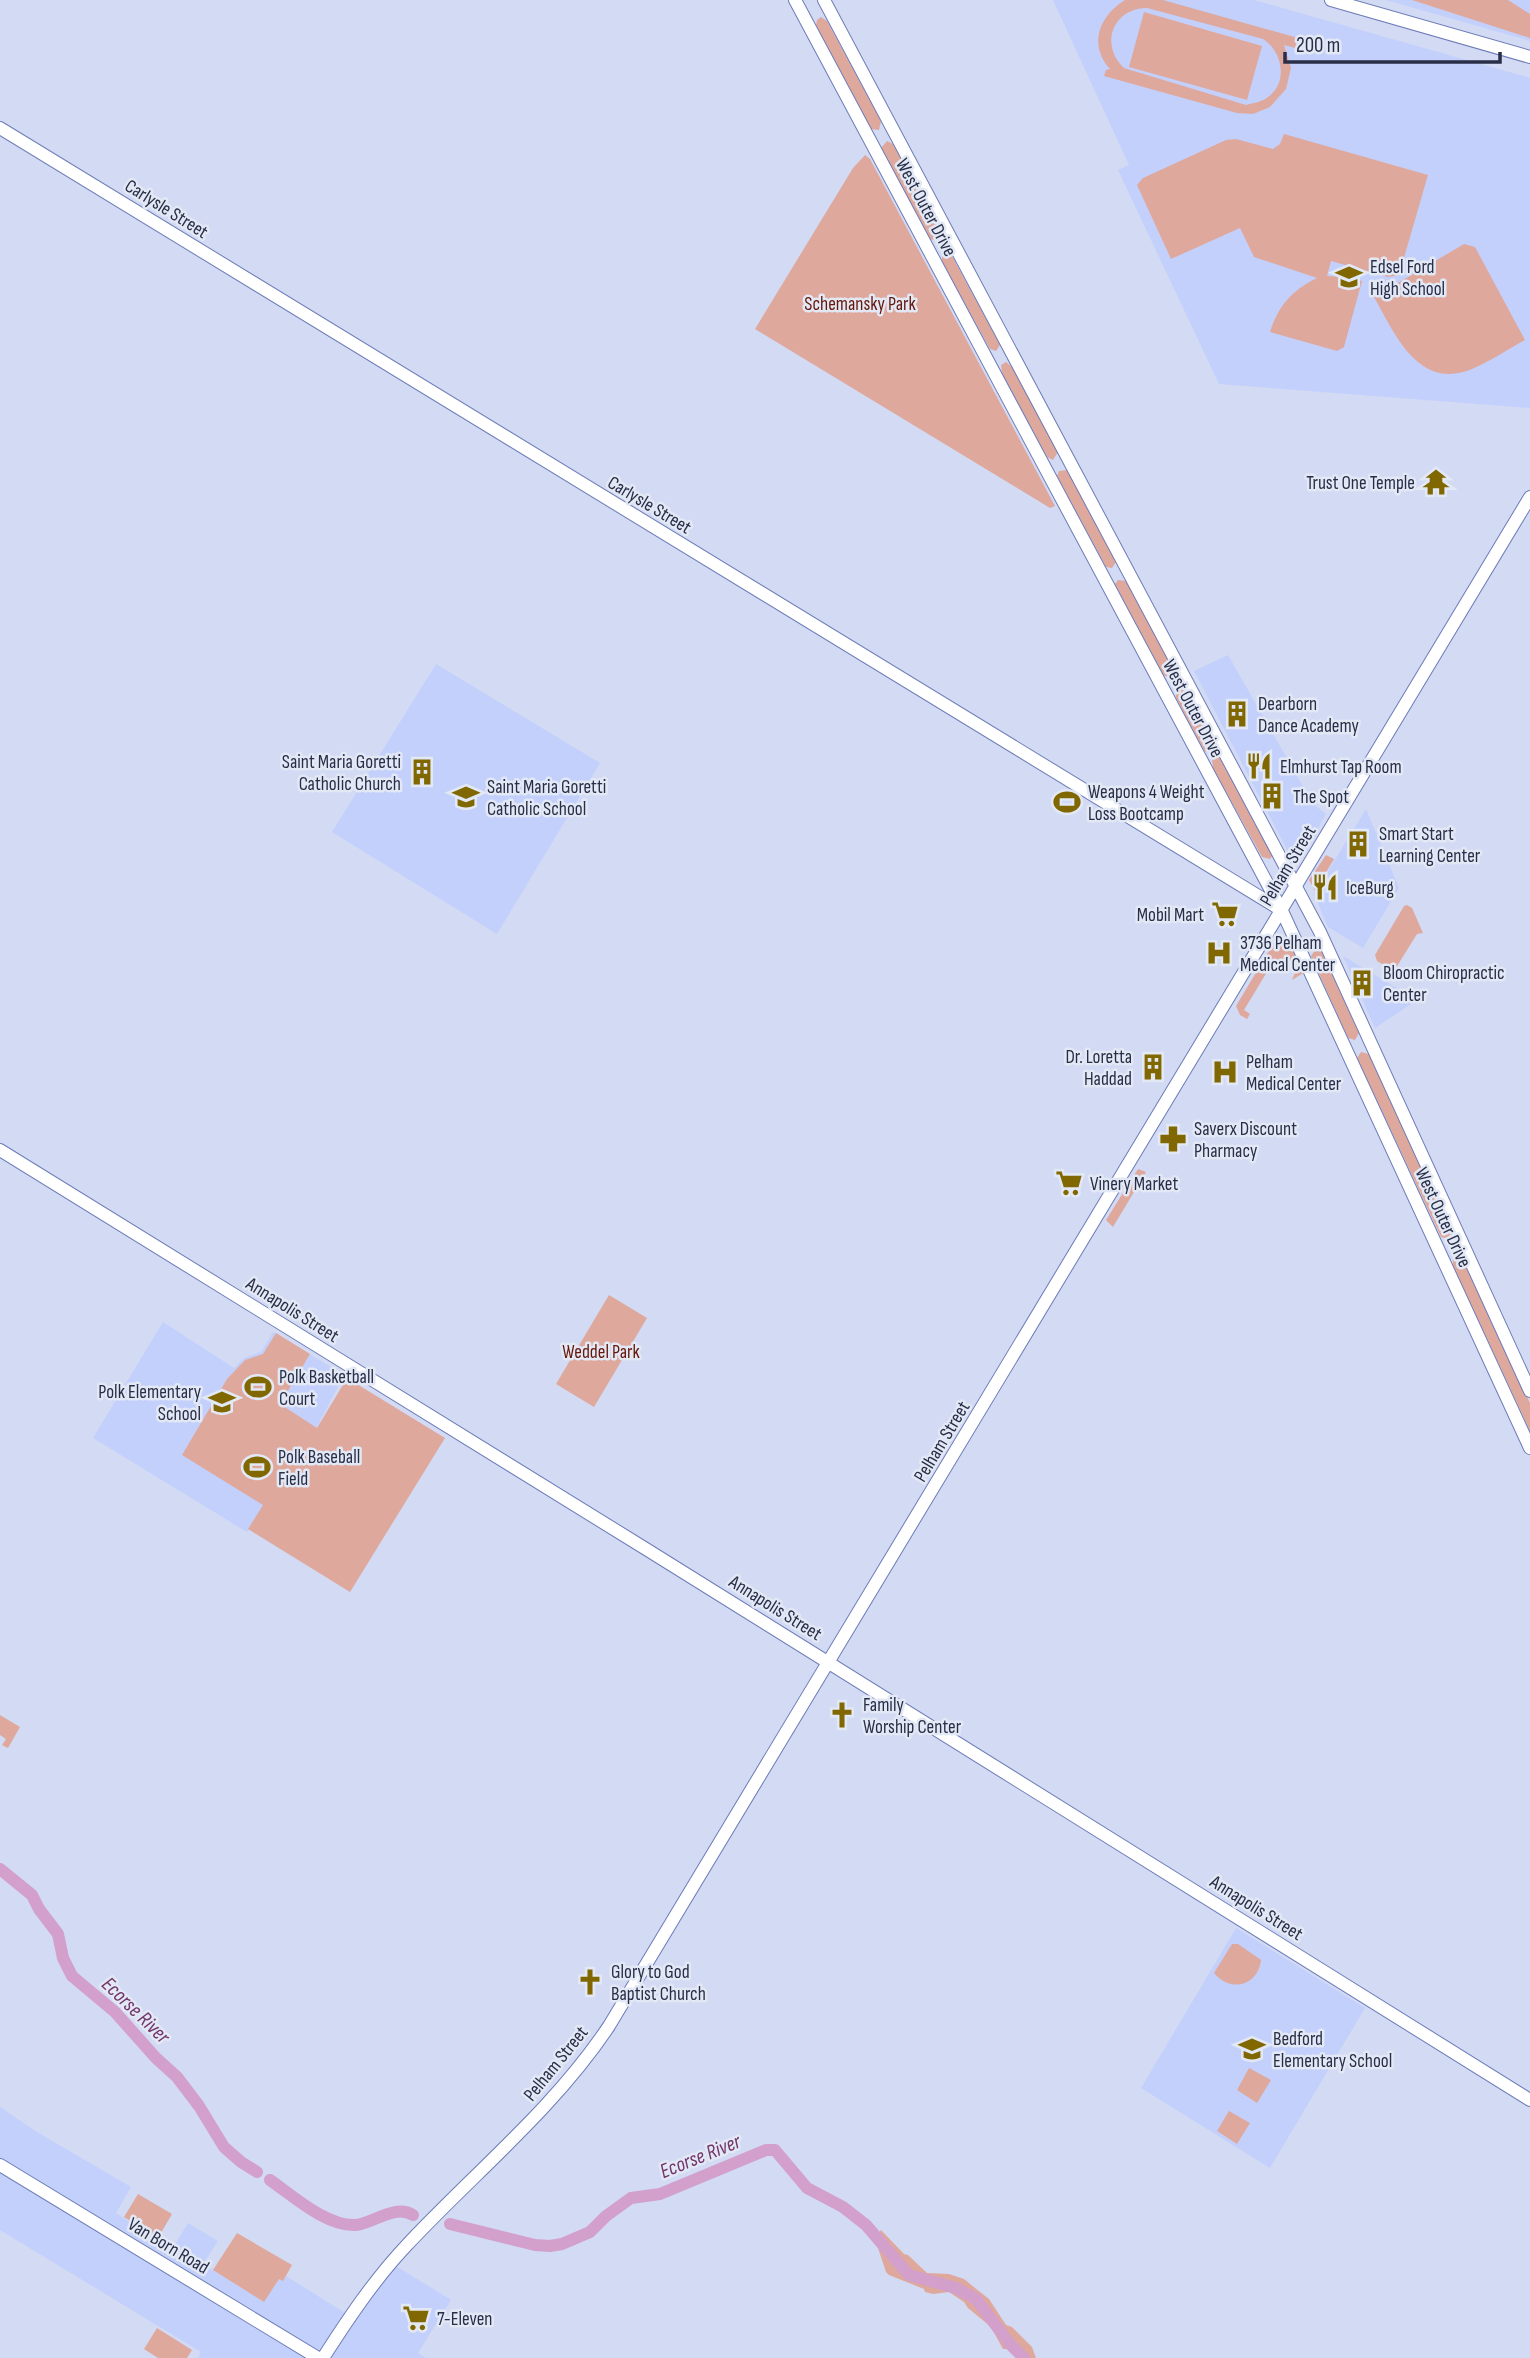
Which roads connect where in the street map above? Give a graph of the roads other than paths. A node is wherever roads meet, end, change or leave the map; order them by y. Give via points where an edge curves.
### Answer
1 (795, 0) edge
2 (824, 0) edge
3 (1331, 0) edge
4 (1530, 57) edge
5 (0, 128) edge
6 (1010, 351) junction
7 (989, 363) junction
8 (1530, 497) edge
9 (1223, 750) junction
10 (1201, 761) junction
11 (1279, 853) junction
12 (1256, 864) junction
13 (1296, 886) junction
14 (1282, 911) junction
15 (1324, 945) junction
16 (1302, 954) junction
17 (0, 1150) edge
18 (1530, 1391) edge
19 (1530, 1448) edge
20 (829, 1662) junction
21 (1530, 2099) edge
22 (0, 2165) edge
23 (321, 2358) edge

1 - 7 street, West Outer Drive
2 - 6 street, West Outer Drive
3 - 4 street
5 - 14 street, Carlysle Street
6 - 7 street
6 - 9 street, West Outer Drive
7 - 10 street, West Outer Drive
8 - 13 street, Pelham Street
9 - 10 street
9 - 11 street, West Outer Drive
10 - 12 street, West Outer Drive
11 - 12 street via 1274,860
11 - 13 street, West Outer Drive
12 - 14 street, West Outer Drive
13 - 14 street, Pelham Street
13 - 15 street, West Outer Drive
14 - 16 street, West Outer Drive
14 - 20 street, Pelham Street
15 - 16 street
15 - 18 street, West Outer Drive
16 - 19 street, West Outer Drive
17 - 20 street, Annapolis Street
20 - 21 street, Annapolis Street
20 - 23 street, Pelham Street via 588,2058 530,2124 391,2263
22 - 23 street, Van Born Road

